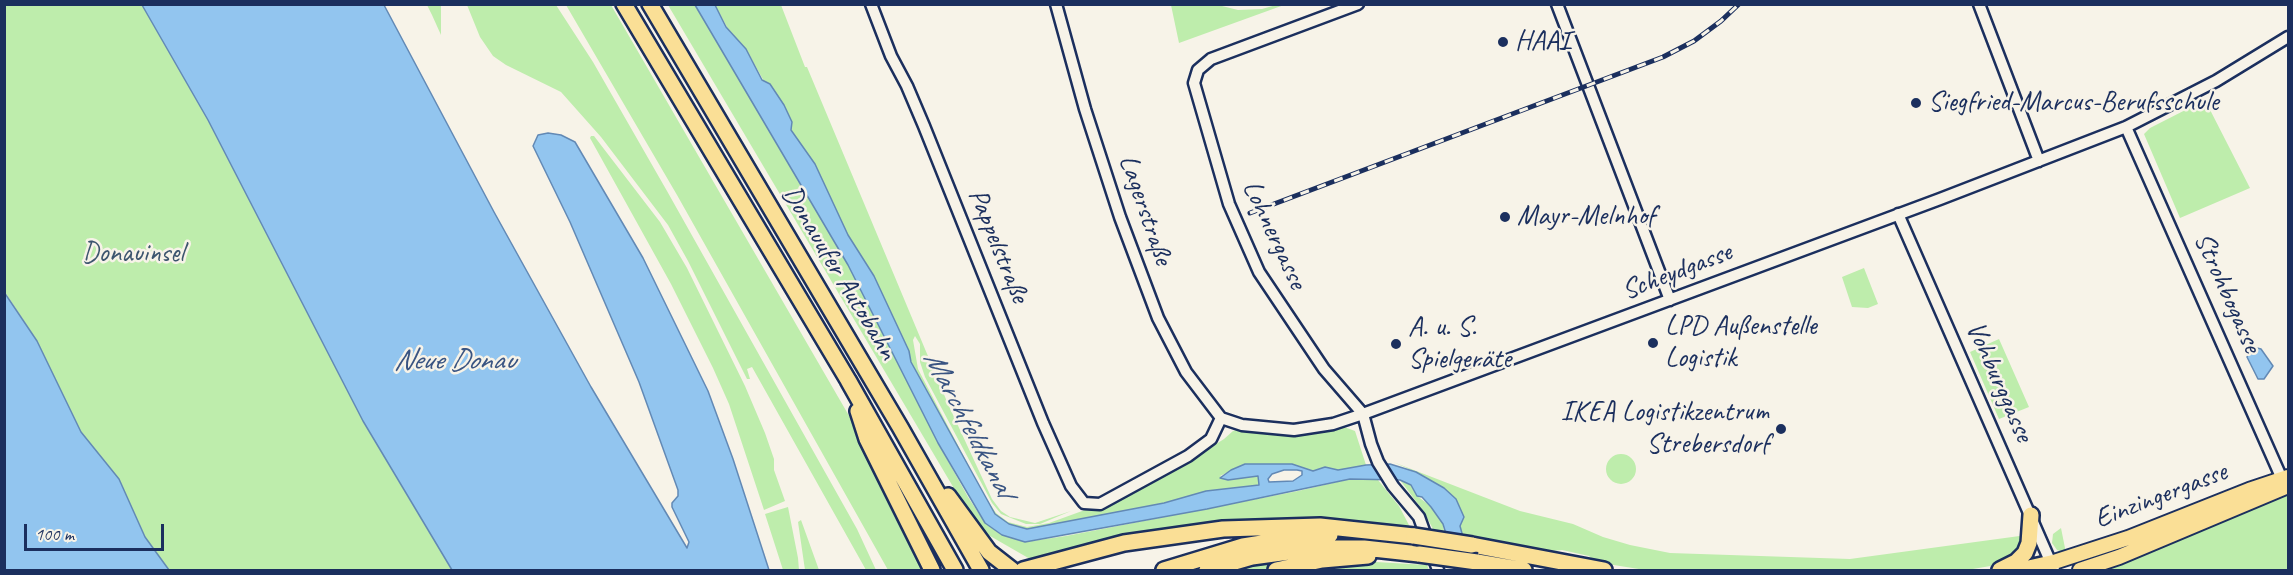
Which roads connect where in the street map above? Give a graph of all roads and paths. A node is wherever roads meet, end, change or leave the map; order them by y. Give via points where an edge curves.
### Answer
1 (624, 4) edge
2 (650, 4) edge
3 (871, 4) edge
4 (1056, 4) edge
5 (1358, 4) edge
6 (1557, 4) edge
7 (1978, 4) edge
8 (2289, 37) edge
9 (2126, 127) junction
10 (2039, 161) junction
11 (1898, 214) junction
12 (1670, 300) junction
13 (848, 380) junction
14 (1363, 414) junction
15 (1221, 418) junction
16 (912, 449) junction
17 (2286, 481) edge
18 (2031, 515) junction
19 (1369, 532) junction
20 (1395, 552) junction
21 (2053, 567) edge
22 (1028, 569) edge
23 (932, 570) edge
24 (955, 570) edge
25 (981, 570) edge
26 (1012, 570) edge
27 (1164, 570) edge
28 (1207, 570) edge
29 (1276, 570) edge
30 (1438, 570) edge
31 (1524, 570) edge
32 (1604, 570) edge
33 (2000, 570) edge
34 (2020, 570) edge
35 (2080, 570) edge

1 - 13 highway, Donauufer Autobahn
2 - 16 highway, Donauufer Autobahn
3 - 15 street, Pappelstraße via 1043,423 1071,486 1084,502 1100,504 1188,456 1211,439
4 - 15 street, Lagerstraße via 1120,217 1158,318 1186,372
5 - 14 street, Lohnergasse via 1211,59 1198,70 1194,83 1229,204 1259,272 1324,369
6 - 12 street
7 - 10 street
8 - 9 street, Scheydgasse via 2216,81
9 - 10 street, Scheydgasse
9 - 17 street, Strohbogasse
10 - 11 street, Scheydgasse
11 - 12 street, Scheydgasse
11 - 18 street, Vohburggasse
12 - 14 street, Scheydgasse
13 - 23 highway via 867,439
13 - 24 highway, Donauufer Autobahn
14 - 15 street, Scheydgasse via 1294,430 1242,425
14 - 30 street via 1378,462 1419,517
16 - 25 highway, Donauufer Autobahn
16 - 26 highway via 989,552
17 - 21 main road, Einzingergasse via 2240,493
17 - 35 main road, Einzingergasse via 2118,557
18 - 21 street, Vohburggasse
18 - 33 highway via 2025,553
19 - 22 highway via 1320,526 1223,529 1124,543
19 - 27 highway via 1270,541
19 - 32 highway, bridge via 1472,545
20 - 28 highway via 1343,547 1307,549 1252,557
20 - 29 highway via 1322,560
20 - 31 highway, bridge
21 - 34 highway

